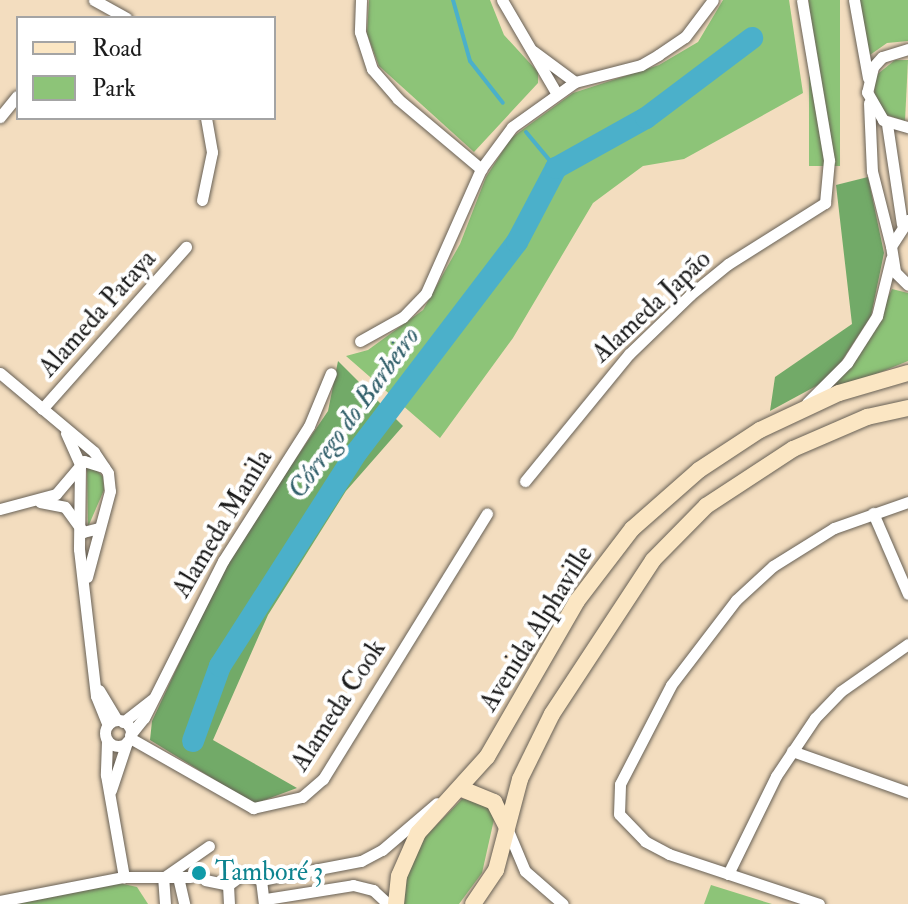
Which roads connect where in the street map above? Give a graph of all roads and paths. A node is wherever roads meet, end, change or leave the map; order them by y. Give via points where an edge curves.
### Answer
1 (94, 0) edge
2 (361, 0) edge
3 (502, 0) edge
4 (713, 0) edge
5 (802, 0) edge
6 (854, 0) edge
7 (122, 16) edge
8 (908, 49) edge
9 (532, 51) junction
10 (868, 78) junction
11 (575, 82) junction
12 (557, 94) junction
13 (16, 97) edge
14 (869, 103) junction
15 (0, 117) edge
16 (206, 120) edge
17 (887, 124) junction
18 (908, 127) edge
19 (481, 169) junction
20 (202, 200) dead end
21 (905, 222) edge
22 (186, 247) dead end
23 (891, 253) junction
24 (908, 285) edge
25 (360, 341) dead end
26 (0, 373) edge
27 (331, 373) dead end
28 (908, 373) edge
29 (908, 408) edge
30 (42, 409) junction
31 (800, 409) junction
32 (66, 433) junction
33 (80, 464) junction
34 (105, 467) junction
35 (525, 481) dead end
36 (36, 502) junction
37 (908, 502) edge
38 (0, 509) edge
39 (487, 513) dead end
40 (873, 513) junction
41 (79, 526) junction
42 (99, 528) junction
43 (86, 589) junction
44 (908, 594) edge
45 (908, 644) edge
46 (152, 699) junction
47 (116, 723) junction
48 (129, 738) junction
49 (107, 741) junction
50 (792, 751) junction
51 (462, 789) junction
52 (908, 792) edge
53 (110, 795) junction
54 (509, 833) junction
55 (209, 846) dead end
56 (728, 874) junction
57 (124, 877) junction
58 (163, 878) junction
59 (205, 880) dead end
60 (261, 880) junction
61 (228, 885) junction
62 (0, 901) edge
63 (265, 902) edge
64 (165, 904) edge
65 (184, 904) edge
66 (229, 904) edge
67 (388, 904) edge
68 (396, 904) edge
69 (473, 904) edge
70 (563, 904) edge
71 (819, 904) edge

1 - 7 street
2 - 19 street via 360,32 372,69 398,99
3 - 9 street
4 - 11 street via 685,37 641,65
5 - 35 street, Alameda Japão via 829,160 825,203 728,264 690,295 629,354
6 - 10 street
8 - 10 street via 882,57
9 - 11 street
9 - 12 street
10 - 14 street
11 - 12 street
12 - 19 street via 512,127
13 - 15 street
14 - 17 street
14 - 23 street via 872,171
16 - 20 street via 212,152
17 - 18 street
17 - 21 street
19 - 25 street via 426,293 403,317
21 - 23 street
22 - 30 street, Alameda Pataya
23 - 24 street
23 - 31 street via 877,316 865,337 830,382
26 - 30 street
27 - 46 street, Alameda Manila via 309,426 223,561
28 - 31 main road, Avenida Alphaville
29 - 54 main road via 867,417 793,449 706,506 677,532 627,592 552,714 520,779
30 - 32 street
31 - 51 main road, Avenida Alphaville via 729,448 632,529 577,601 487,757
32 - 33 street
32 - 34 street
33 - 34 street via 87,460
33 - 36 street via 62,491
33 - 41 street
34 - 42 street via 110,491
36 - 38 street
36 - 41 street via 65,507
37 - 40 street
39 - 48 street, Alameda Cook via 323,779 302,797 280,807 253,808
40 - 44 street
40 - 56 street via 809,543 736,600 671,685 620,784 617,804 630,829 669,854
41 - 42 street via 88,533
41 - 43 street
42 - 43 street
43 - 47 street via 94,679
45 - 50 street via 841,691
46 - 47 street, Alameda Manila
46 - 48 street, Alameda Manila
47 - 48 street
47 - 49 street
48 - 49 street via 117,746
48 - 53 street, Alameda Manila
49 - 53 street
50 - 52 street
50 - 56 street
51 - 54 main road via 494,802
51 - 60 street via 361,861
51 - 68 main road, Avenida Alphaville via 418,833 399,876
53 - 57 street
54 - 69 main road via 496,870
54 - 70 street via 525,871
55 - 58 street
56 - 71 street
57 - 58 street
57 - 62 street
58 - 64 street
58 - 65 street via 184,877
59 - 61 street
60 - 61 street via 243,874
60 - 63 street
61 - 66 street
63 - 67 street via 353,885 373,890

